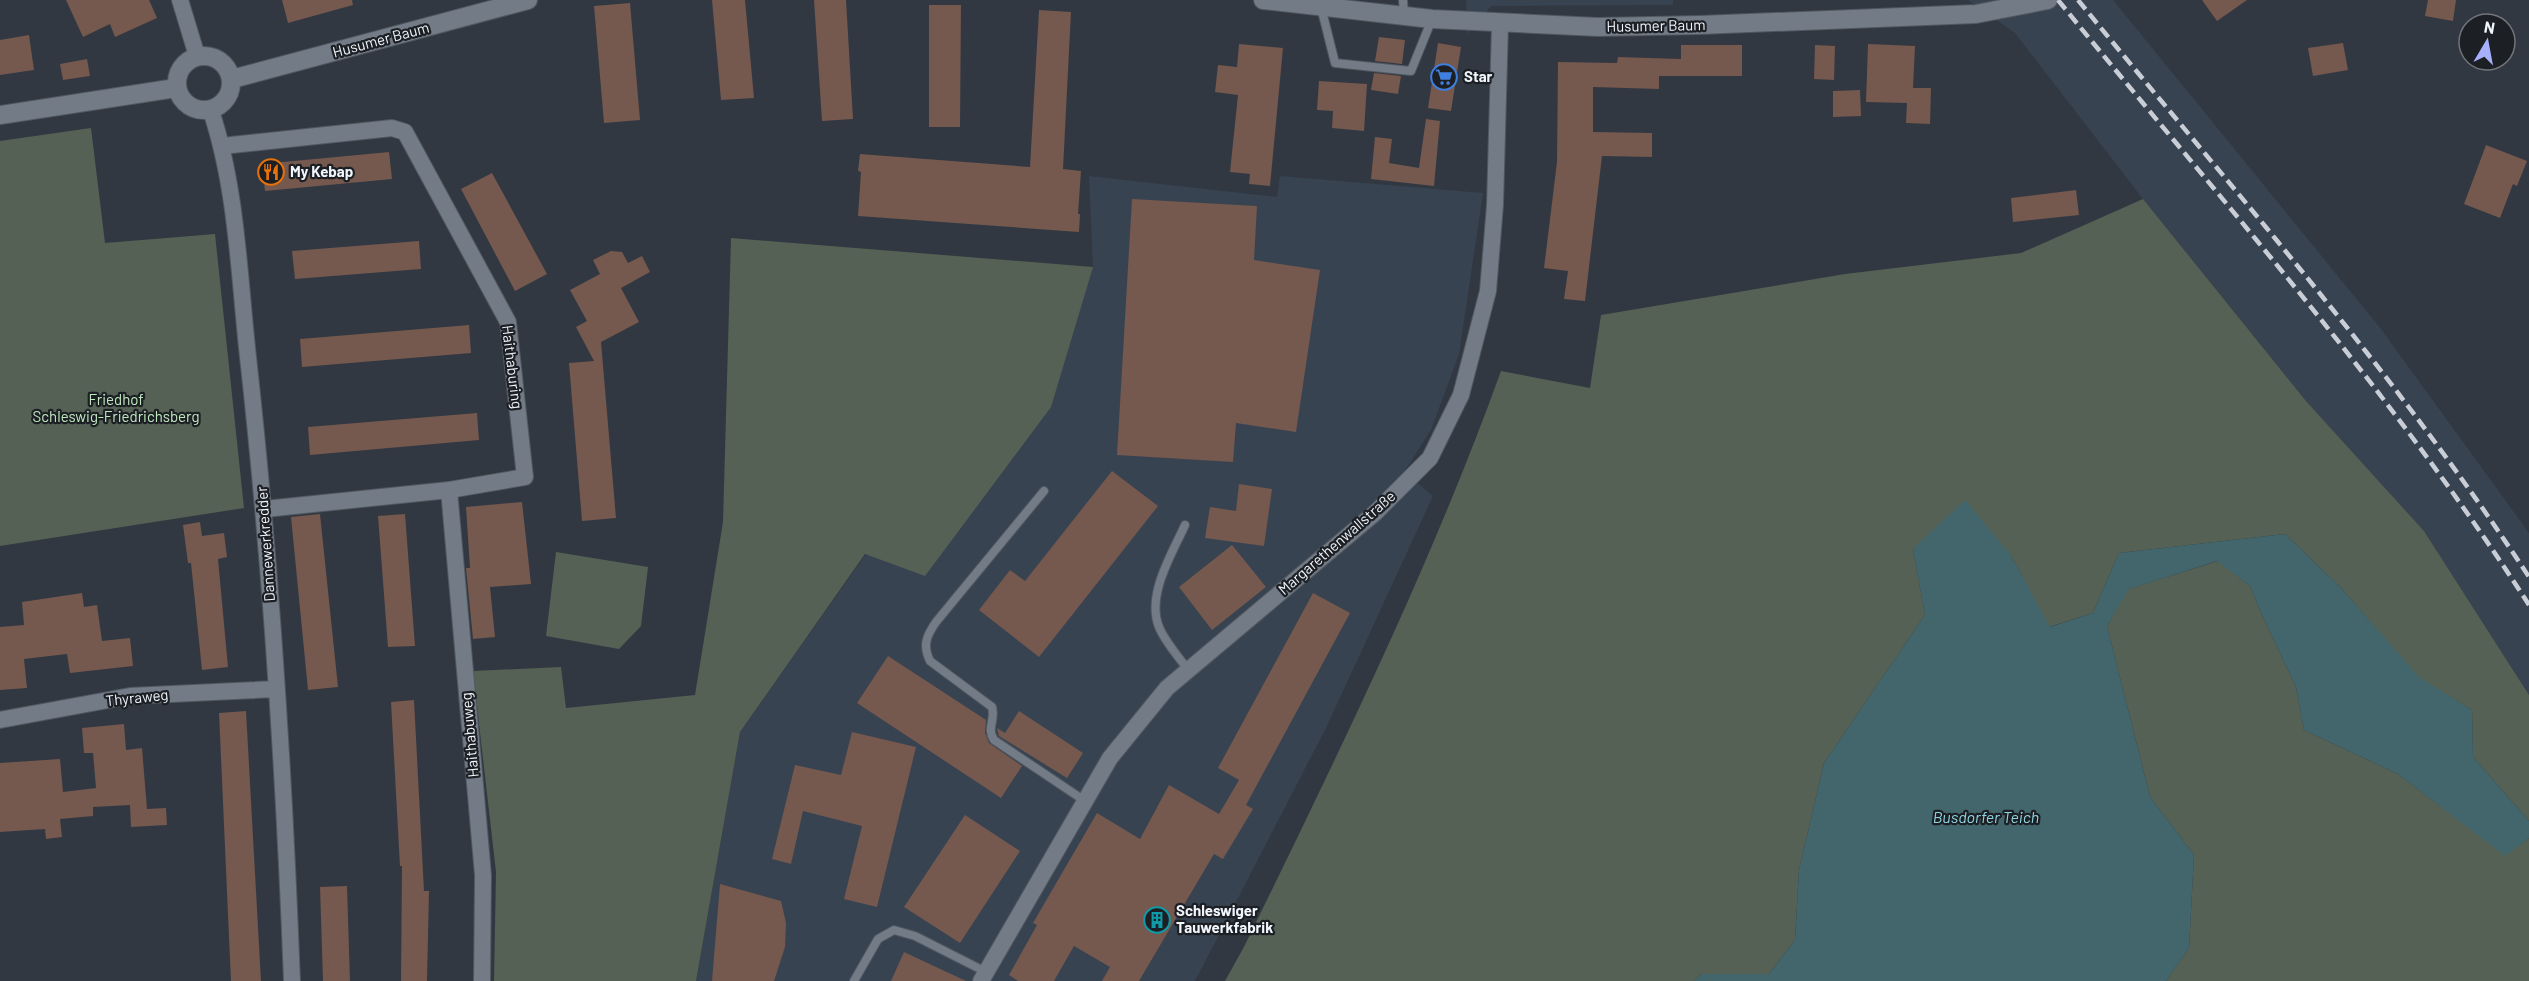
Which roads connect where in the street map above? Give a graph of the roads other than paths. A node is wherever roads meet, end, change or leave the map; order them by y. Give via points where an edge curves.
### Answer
1 (180, 0) edge
2 (528, 0) edge
3 (1263, 0) edge
4 (2048, 0) edge
5 (1321, 7) junction
6 (1403, 8) edge
7 (1432, 19) junction
8 (1500, 24) junction
9 (197, 56) junction
10 (232, 79) junction
11 (176, 88) junction
12 (211, 111) junction
13 (0, 115) edge
14 (222, 146) junction
15 (449, 490) junction
16 (1044, 491) dead end
17 (265, 509) junction
18 (1185, 525) dead end
19 (1188, 670) junction
20 (276, 689) junction
21 (0, 720) edge
22 (1084, 801) junction
23 (984, 977) edge
24 (292, 981) edge
25 (482, 981) edge
26 (854, 981) edge

1 - 9 street
2 - 10 street, Husumer Baum
3 - 5 street, Husumer Baum
4 - 8 street, Husumer Baum via 1976,14 1700,25
5 - 6 street, Husumer Baum
5 - 7 lane via 1335,63 1411,71
6 - 7 street, Husumer Baum
7 - 8 street, Husumer Baum
8 - 19 street, Margarethenwallstraße via 1495,205 1488,291 1461,395 1430,459 1375,513
9 - 10 street via 218,58
9 - 11 street via 179,69
10 - 12 street via 229,97
11 - 12 street via 189,108
11 - 13 street
12 - 14 street, Dannewerkredder
14 - 15 street, Haithaburing via 392,128 405,132 508,322 525,477
14 - 17 street, Dannewerkredder
15 - 17 street, Haithaburing
15 - 25 street, Haithabuweg via 483,875
16 - 22 lane via 936,621 927,639 926,652 930,660 993,707 989,728 994,740
17 - 20 street, Dannewerkredder
18 - 19 lane via 1163,576 1155,608 1159,628
19 - 22 street, Margarethenwallstraße via 1167,688 1110,758
20 - 21 street, Thyraweg via 130,696
20 - 24 street, Dannewerkredder
22 - 23 street, Margarethenwallstraße
23 - 26 lane via 915,936 894,930 879,939

